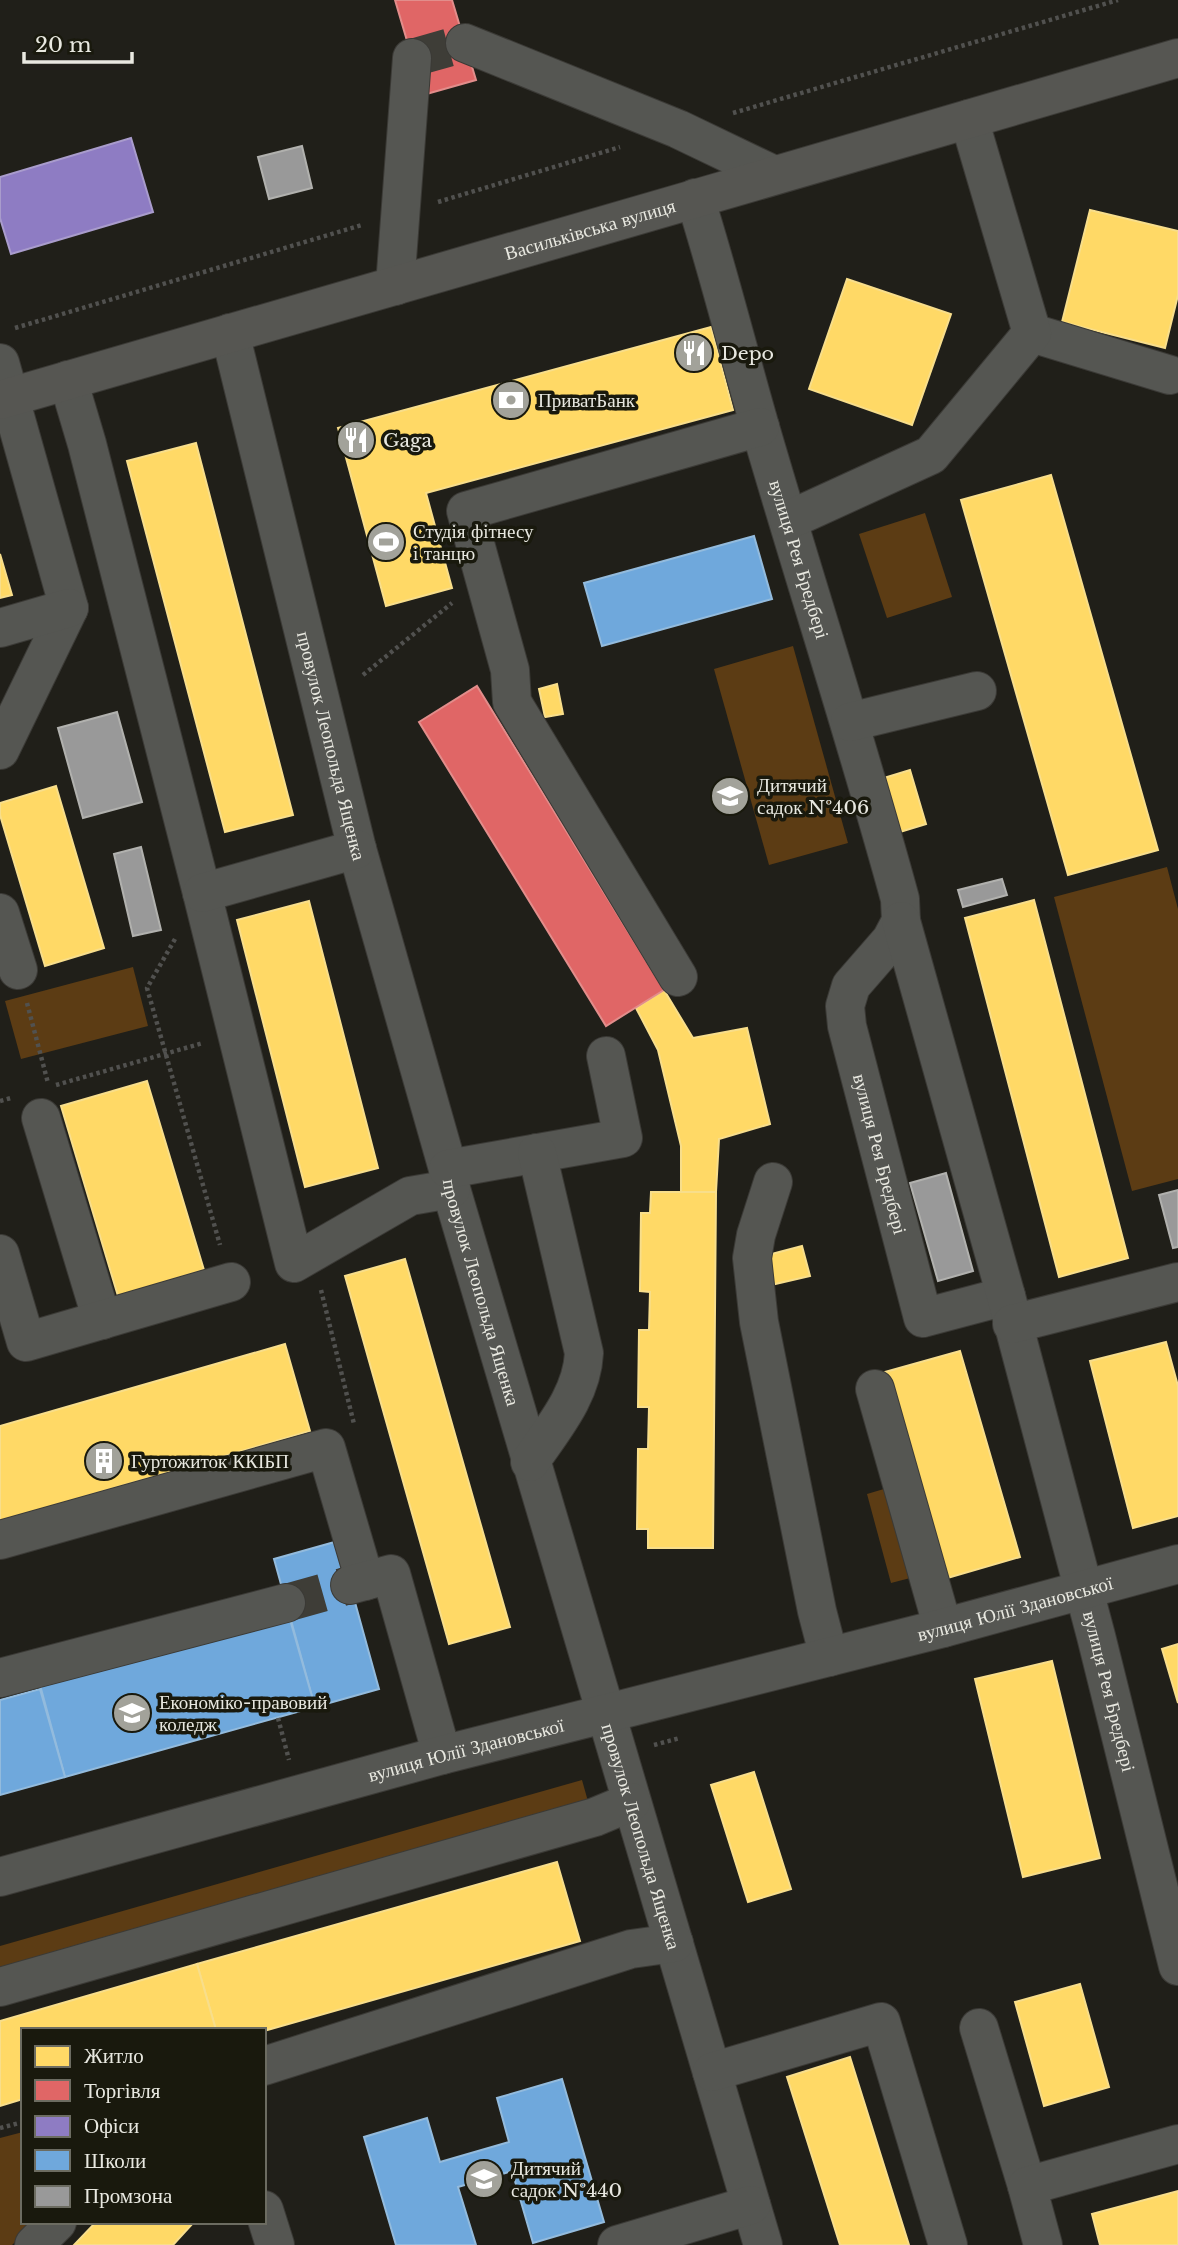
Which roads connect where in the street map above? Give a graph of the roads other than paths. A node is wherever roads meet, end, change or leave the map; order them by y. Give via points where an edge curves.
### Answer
1 (465, 43) tunnel mouth
2 (412, 58) dead end
3 (1178, 58) edge
4 (970, 119) junction
5 (774, 175) junction
6 (695, 198) junction
7 (395, 286) junction
8 (1032, 332) junction
9 (230, 333) junction
10 (1170, 375) dead end
11 (68, 380) junction
12 (3, 387) edge
13 (760, 427) junction
14 (789, 520) junction
15 (69, 608) junction
16 (0, 628) edge
17 (977, 691) dead end
18 (850, 722) junction
19 (0, 750) edge
20 (357, 849) junction
21 (202, 893) junction
22 (0, 913) edge
23 (901, 921) junction
24 (18, 970) road end
25 (678, 977) dead end
26 (606, 1056) dead end
27 (27, 1108) road end
28 (537, 1153) junction
29 (450, 1179) junction
30 (774, 1182) dead end
31 (0, 1254) edge
32 (231, 1282) road end
33 (1177, 1287) edge
34 (1009, 1310) junction
35 (102, 1320) junction
36 (875, 1389) dead end
37 (530, 1462) junction
38 (0, 1540) edge
39 (1178, 1564) edge
40 (1083, 1591) junction
41 (286, 1603) tunnel mouth
42 (943, 1628) junction
43 (830, 1657) junction
44 (0, 1678) edge
45 (603, 1713) junction
46 (442, 1755) junction
47 (631, 1802) junction
48 (0, 1877) edge
49 (674, 1943) junction
50 (1178, 1966) edge
51 (0, 1987) edge
52 (979, 2028) dead end
53 (266, 2065) edge
54 (712, 2073) junction
55 (1178, 2144) edge
56 (1027, 2186) junction
57 (751, 2205) junction
58 (266, 2216) edge
59 (55, 2224) edge
60 (34, 2245) edge
61 (275, 2245) edge
62 (617, 2245) edge
63 (763, 2245) edge
64 (948, 2245) edge
65 (1043, 2245) edge

1 - 5 street via 678,129
2 - 7 street
3 - 4 main road, Васильківська вулиця
4 - 5 main road, Васильківська вулиця
4 - 8 street
5 - 6 main road, Васильківська вулиця
6 - 7 main road, Васильківська вулиця
6 - 13 street, вулиця Рея Бредбері
7 - 9 main road, Васильківська вулиця
8 - 10 street
8 - 14 street via 931,455
9 - 11 main road, Васильківська вулиця
9 - 20 street, провулок Леопольда Ященка
11 - 12 main road, Васильківська вулиця
11 - 21 street
12 - 15 street
13 - 14 street, вулиця Рея Бредбері
13 - 25 street via 466,511 510,670 512,702
14 - 18 street, вулиця Рея Бредбері
15 - 16 street
15 - 19 street
17 - 18 street
18 - 23 street, вулиця Рея Бредбері via 900,899
20 - 21 street
20 - 29 street, провулок Леопольда Ященка
21 - 29 street via 294,1264 410,1196
22 - 24 street
23 - 34 street, вулиця Рея Бредбері
23 - 34 street, вулиця Рея Бредбері via 891,940 851,986 845,1006 923,1318
26 - 28 street via 623,1138
27 - 35 street
28 - 29 street
28 - 37 street via 584,1353 577,1388
29 - 37 street, провулок Леопольда Ященка
30 - 43 street via 752,1258 758,1309
31 - 35 street via 26,1342
32 - 35 street
33 - 34 street
34 - 40 street, вулиця Рея Бредбері
36 - 42 street
37 - 45 street, провулок Леопольда Ященка
38 - 46 street via 326,1448 358,1583 391,1574
39 - 40 street, вулиця Юлії Здановської
40 - 42 street, вулиця Юлії Здановської
40 - 50 street, вулиця Рея Бредбері
41 - 44 street
42 - 43 street, вулиця Юлії Здановської
43 - 45 street, вулиця Юлії Здановської
45 - 46 street, вулиця Юлії Здановської
45 - 47 street, провулок Леопольда Ященка
46 - 48 street, вулиця Юлії Здановської
47 - 49 street, провулок Леопольда Ященка
47 - 51 street via 581,1821
49 - 53 street via 631,1949
49 - 54 street, провулок Леопольда Ященка
52 - 56 street
54 - 57 street, провулок Леопольда Ященка
54 - 64 street via 881,2022
55 - 56 street
56 - 65 street
57 - 62 street
57 - 63 street, провулок Леопольда Ященка
58 - 61 street
59 - 60 street

